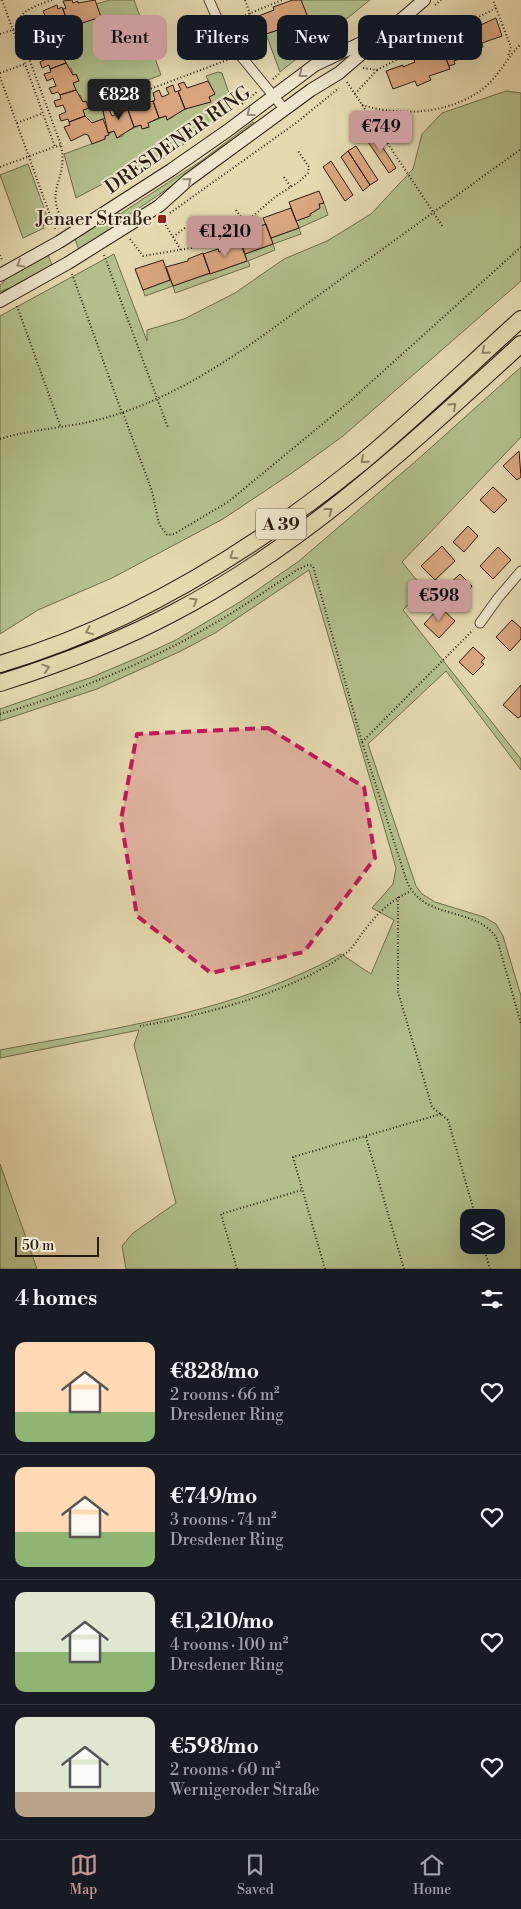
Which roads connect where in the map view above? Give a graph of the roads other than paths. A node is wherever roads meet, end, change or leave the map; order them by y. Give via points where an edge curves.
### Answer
1 (209, 0) edge
2 (417, 0) edge
3 (428, 4) edge
4 (274, 96) junction
5 (285, 110) junction
6 (0, 275) edge
7 (0, 301) edge
8 (521, 319) edge
9 (521, 344) edge
10 (521, 571) edge
11 (480, 623) road end
12 (0, 664) edge
13 (0, 683) edge

1 - 4 street via 226,38
2 -> 4 street, DRESDENER RING via 369,41 315,65
3 - 5 street, DRESDENER RING
4 - 5 street, DRESDENER RING
4 -> 6 street, DRESDENER RING via 190,157 59,242
7 -> 5 street, DRESDENER RING via 72,269
8 -> 12 highway, A 39 via 361,462 287,520 228,560 167,595 106,624
13 -> 9 highway, A 39 via 115,641 176,612 238,576 374,476
10 - 11 street

